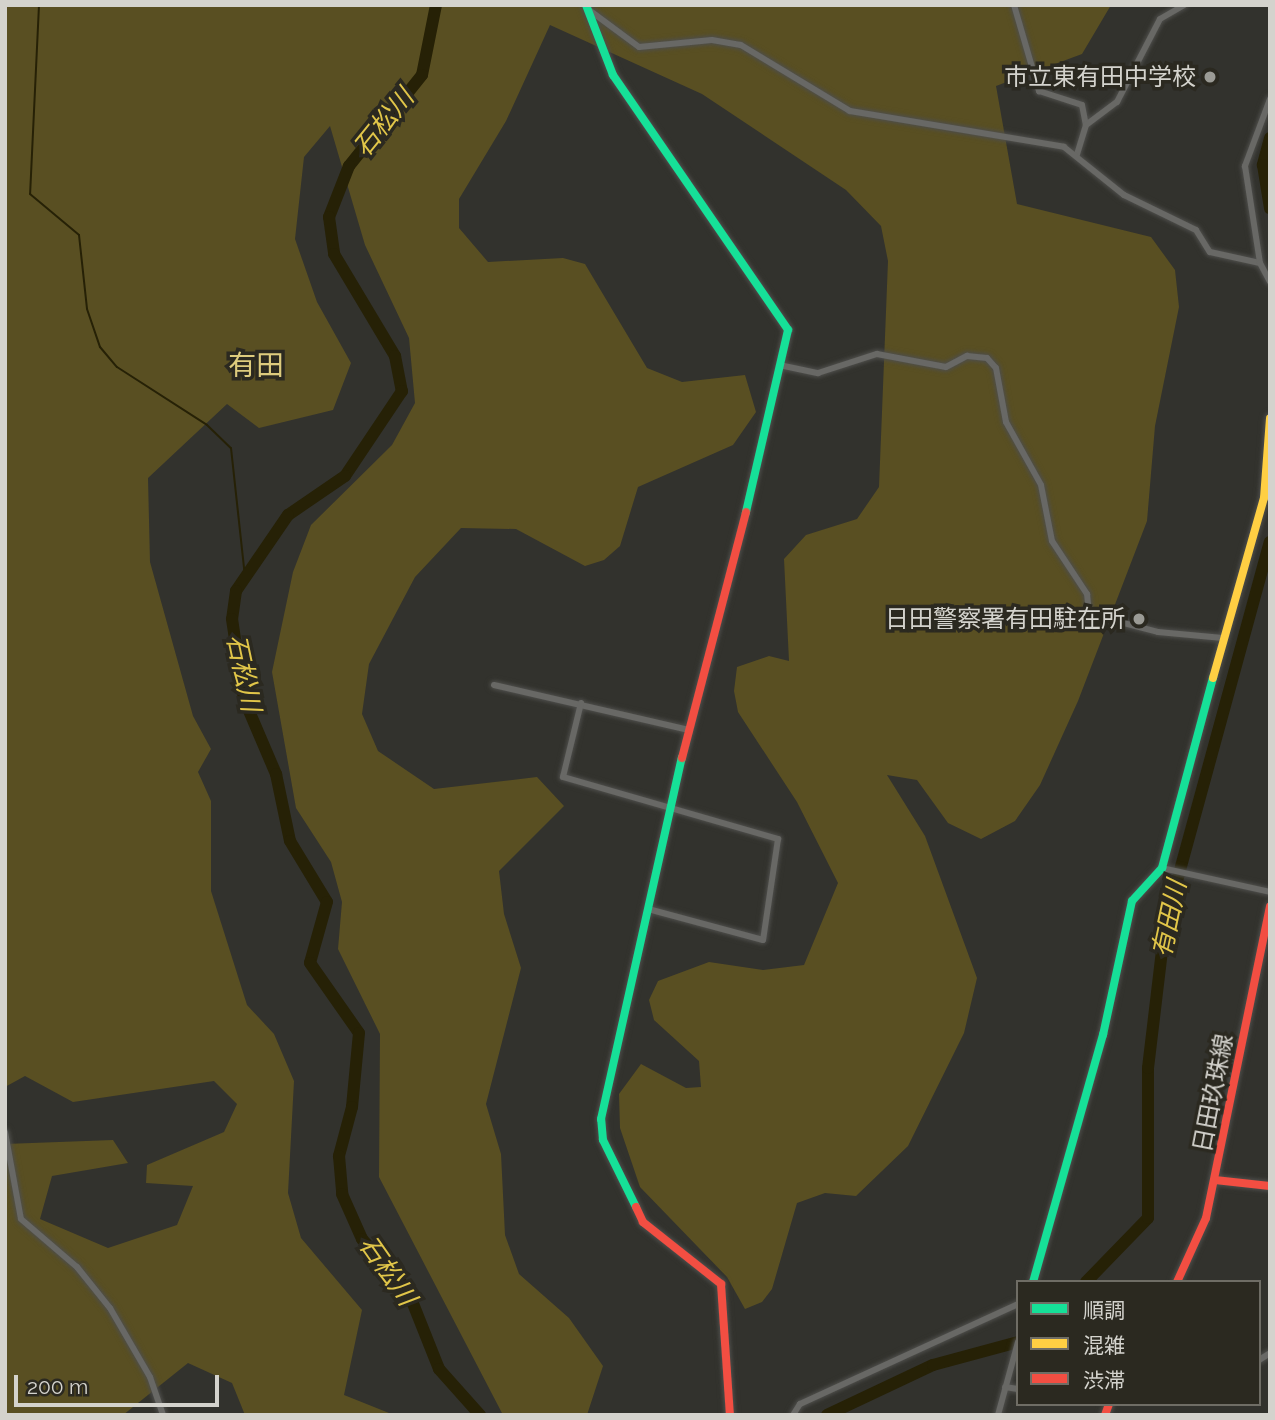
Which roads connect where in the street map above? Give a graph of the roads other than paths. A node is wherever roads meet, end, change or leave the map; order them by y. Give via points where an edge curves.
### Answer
1 (1014, 5) edge
2 (1184, 5) edge
3 (585, 6) edge
4 (1270, 99) edge
5 (1086, 125) junction
6 (1077, 155) junction
7 (1260, 263) junction
8 (1270, 282) edge
9 (784, 366) junction
10 (1270, 418) edge
11 (1223, 638) junction
12 (494, 685) dead end
13 (581, 703) junction
14 (689, 730) junction
15 (669, 807) junction
16 (1162, 868) junction
17 (1270, 892) edge
18 (1270, 906) edge
19 (648, 909) junction
20 (5, 1132) edge
21 (1216, 1180) junction
22 (1270, 1186) edge
23 (1034, 1280) edge
24 (1178, 1280) edge
25 (1016, 1305) edge
26 (1016, 1350) edge
27 (1005, 1387) junction
28 (1016, 1389) edge
29 (163, 1415) edge
30 (730, 1415) edge
31 (793, 1415) edge
32 (998, 1415) edge

1 - 5 street via 1039,91 1082,105
2 - 5 street via 1160,19 1127,90
3 - 6 street via 639,47 712,40 741,45 850,111 1001,141 1051,143
3 - 9 street via 621,88 782,314 788,330
4 - 7 street via 1245,166
5 - 6 street
6 - 7 street via 1124,195 1196,230 1210,252
7 - 8 street
9 - 11 street via 818,373 877,354 946,367 967,356 987,358 996,368 1006,422 1041,485 1052,541 1087,594 1089,614 1158,632
9 - 14 street
10 - 11 street via 1268,480
11 - 16 street
12 - 13 street via 550,702
13 - 14 street
13 - 15 street via 562,777
14 - 15 street
15 - 19 street via 671,825
15 - 19 street via 778,839 765,932 763,940
16 - 17 street
16 - 23 street via 1132,901 1103,1035
18 - 21 street, 日田玖珠線
19 - 30 street via 601,1131 643,1222 721,1284
20 - 29 street via 21,1219 77,1267 110,1308 150,1377
21 - 22 street
21 - 24 street, 日田玖珠線 via 1200,1239
25 - 31 street via 971,1331 800,1404
26 - 27 street
27 - 28 street
27 - 32 street

